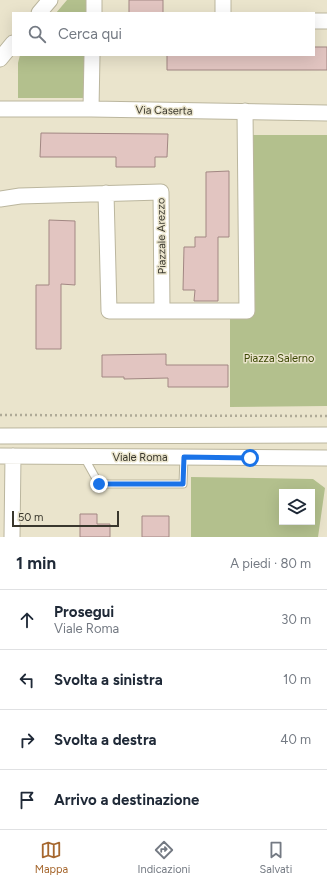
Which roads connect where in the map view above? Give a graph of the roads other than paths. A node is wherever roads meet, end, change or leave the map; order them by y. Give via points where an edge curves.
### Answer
1 (50, 0) edge
2 (94, 0) edge
3 (223, 0) edge
4 (40, 12) edge
5 (94, 12) edge
6 (224, 12) edge
7 (315, 21) edge
8 (327, 21) edge
9 (12, 44) edge
10 (92, 56) edge
11 (0, 59) edge
12 (0, 109) edge
13 (91, 109) junction
14 (245, 111) junction
15 (327, 113) edge
16 (106, 193) junction
17 (0, 199) edge
18 (162, 310) junction
19 (327, 435) edge
20 (0, 436) edge
21 (6, 456) edge
22 (84, 457) junction
23 (184, 457) junction
24 (325, 461) edge
25 (12, 537) edge

1 - 4 street
2 - 5 street
3 - 6 street
7 - 8 street
9 - 11 street
10 - 13 street
12 - 13 street, Via Caserta
13 - 14 street, Via Caserta
14 - 15 street, Via Caserta
14 - 18 street via 247,312
16 - 17 street, Piazzale Arezzo
16 - 18 street via 109,311
16 - 18 street, Piazzale Arezzo via 161,192
19 - 20 street, Viale Roma
21 - 22 street, Viale Roma
21 - 25 street
22 - 23 street, Viale Roma
22 - 23 lane via 99,484 183,484
23 - 24 street, Viale Roma

